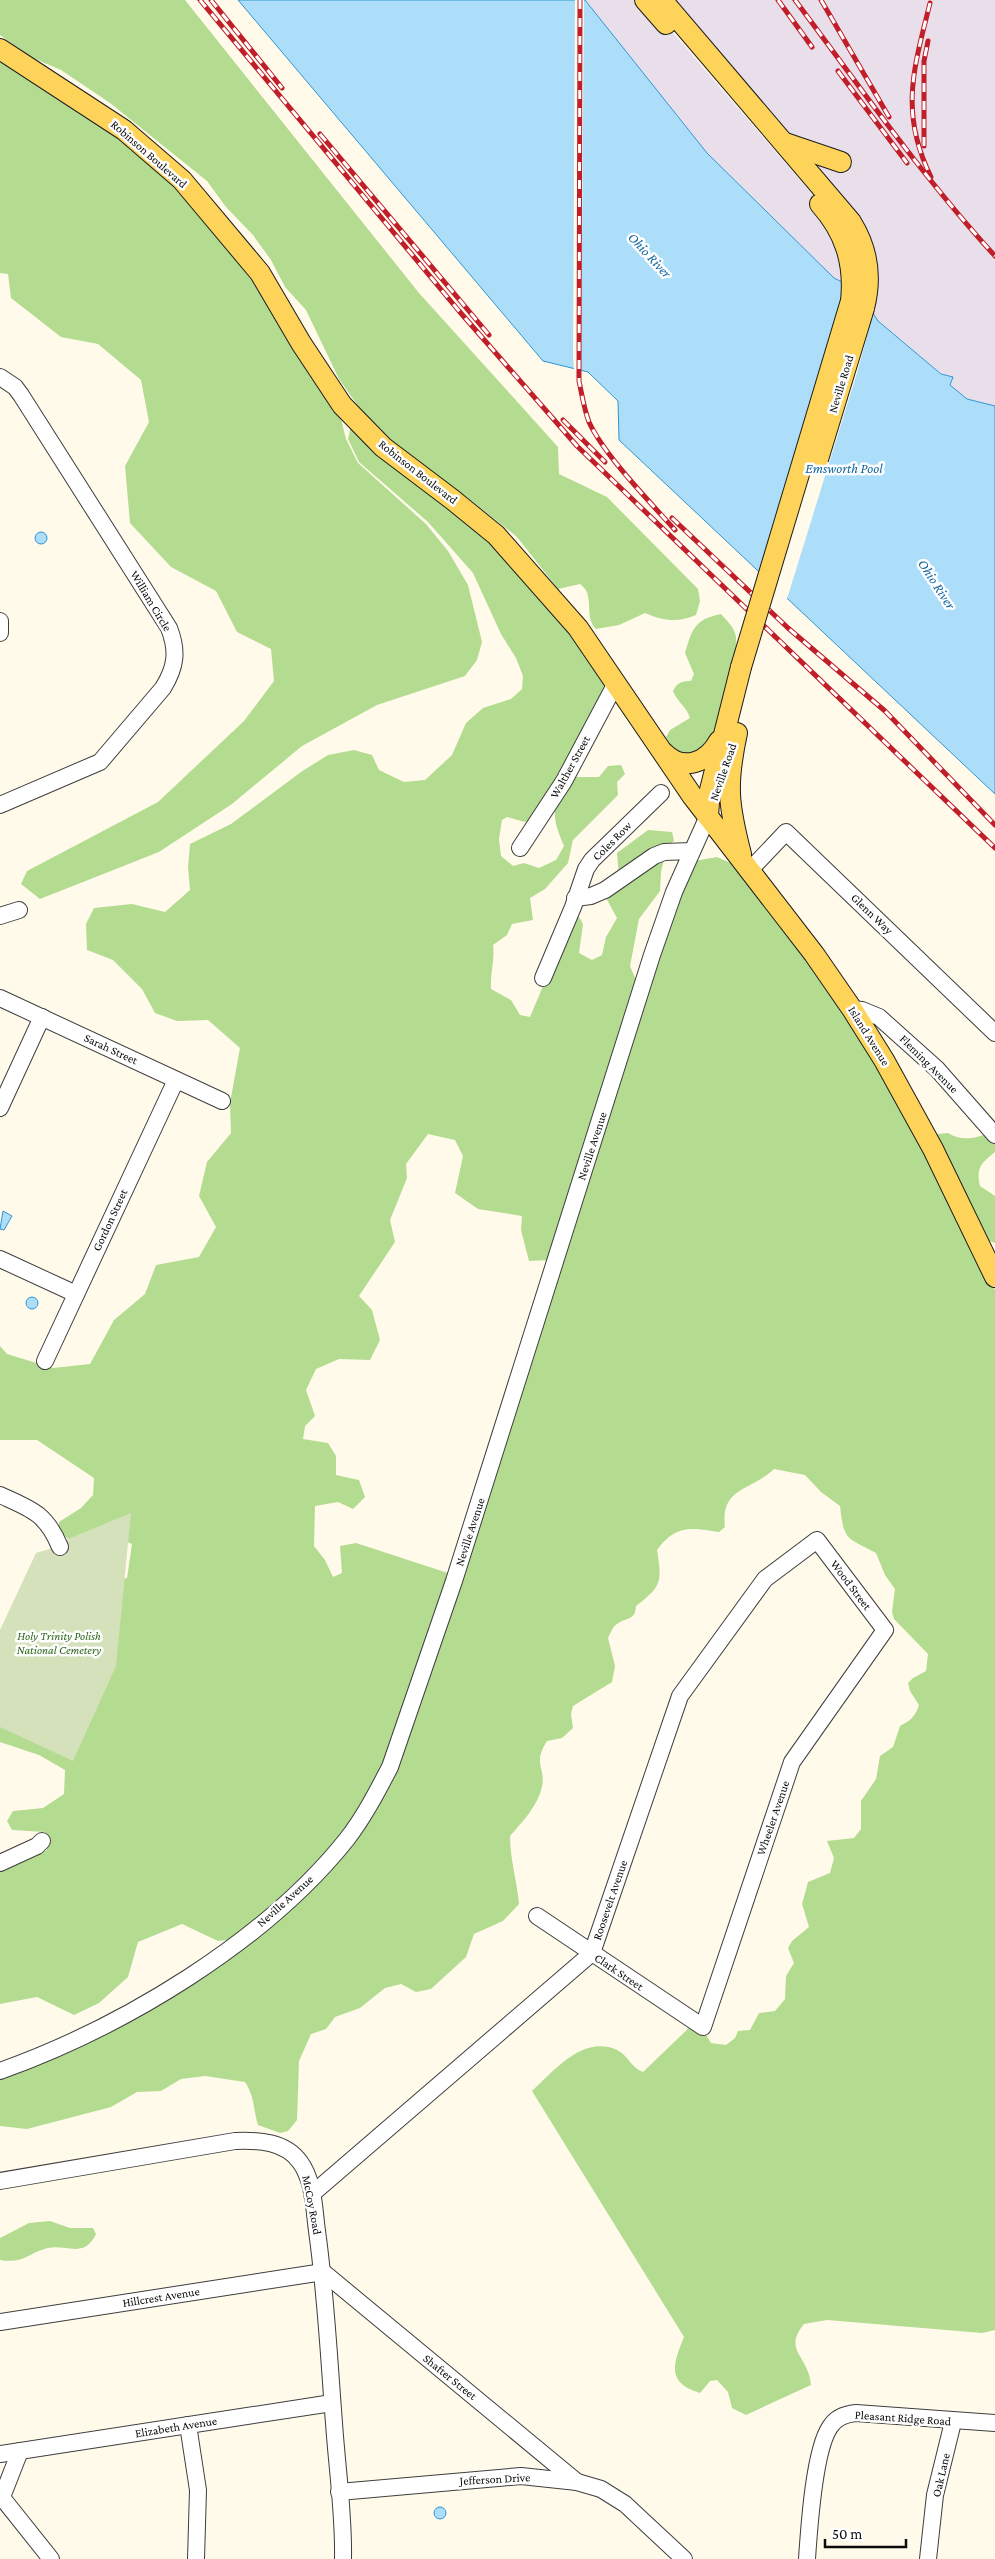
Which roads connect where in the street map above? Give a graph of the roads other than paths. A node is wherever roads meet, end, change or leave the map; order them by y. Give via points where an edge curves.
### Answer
1 (645, 0) edge
2 (662, 0) edge
3 (0, 49) edge
4 (785, 143) junction
5 (841, 162) dead end
6 (857, 304) junction
7 (0, 377) edge
8 (0, 622) edge
9 (0, 633) edge
10 (616, 682) junction
11 (732, 727) junction
12 (657, 746) junction
13 (661, 793) dead end
14 (0, 805) edge
15 (708, 816) junction
16 (520, 848) dead end
17 (692, 851) junction
18 (747, 866) junction
19 (575, 898) junction
20 (18, 910) dead end
21 (0, 916) edge
22 (543, 978) dead end
23 (0, 998) edge
24 (852, 1009) junction
25 (42, 1017) junction
26 (995, 1034) edge
27 (176, 1080) junction
28 (222, 1101) dead end
29 (0, 1108) edge
30 (995, 1135) edge
31 (0, 1259) edge
32 (995, 1277) edge
33 (76, 1294) junction
34 (45, 1360) dead end
35 (0, 1496) edge
36 (817, 1540) joint
37 (60, 1546) dead end
38 (885, 1630) joint
39 (42, 1841) dead end
40 (0, 1863) edge
41 (537, 1916) dead end
42 (592, 1953) junction
43 (702, 2027) joint
44 (0, 2071) edge
45 (0, 2181) edge
46 (312, 2194) junction
47 (323, 2272) junction
48 (0, 2322) edge
49 (332, 2403) junction
50 (953, 2422) junction
51 (995, 2424) edge
52 (188, 2425) junction
53 (20, 2451) junction
54 (0, 2454) edge
55 (577, 2482) junction
56 (339, 2492) junction
57 (1, 2496) edge
58 (51, 2559) edge
59 (196, 2559) edge
60 (343, 2559) edge
61 (684, 2559) edge
62 (808, 2559) edge
63 (928, 2559) edge

1 - 6 main road, Neville Road via 836,224 851,262
2 - 4 main road, Neville Road
3 - 10 main road, Robinson Boulevard via 124,130 182,180 260,273 342,405 383,447 496,535 578,628
4 - 5 main road
4 - 6 main road, Neville Road via 860,236 868,267
6 - 11 main road, Neville Road, bridge
7 - 14 street, William Circle via 21,395 169,628 175,643 176,659 163,688 100,762
8 - 9 street
10 - 12 main road, Robinson Boulevard
10 - 16 street, Walther Street via 564,781
11 - 12 main road via 711,753 694,764 676,761
11 - 15 main road, Neville Road via 710,790
11 - 18 main road via 729,796
12 - 15 main road, Robinson Boulevard
13 - 19 street, Coles Row via 592,860
15 - 17 street, Neville Avenue
15 - 18 main road, Island Avenue
17 - 19 street via 664,852 654,856 605,890
17 - 44 street, Neville Avenue via 652,955 451,1590 390,1767 376,1796 347,1839 321,1868 243,1938 180,1984 113,2022
18 - 24 main road, Island Avenue
18 - 26 street, Glenn Way via 786,832
19 - 22 street, Coles Row
20 - 21 street
23 - 25 street, Sarah Street
24 - 30 street, Fleming Avenue via 879,1017 936,1069
24 - 32 main road, Island Avenue via 933,1149
25 - 27 street, Sarah Street
25 - 29 street
27 - 28 street, Sarah Street
27 - 33 street, Gordon Street
31 - 33 street
33 - 34 street, Gordon Street
35 - 37 street via 42,1517 52,1528
36 - 38 street, Wood Street
36 - 42 street, Roosevelt Avenue via 766,1580 680,1696
38 - 43 street, Wheeler Avenue via 792,1762
39 - 40 street
41 - 42 street, Clark Street
42 - 43 street, Clark Street
42 - 46 street, Roosevelt Avenue
45 - 46 street, McCoy Road via 255,2140 274,2144 299,2160
46 - 47 street, McCoy Road
47 - 48 street, Hillcrest Avenue
47 - 49 street, McCoy Road
47 - 55 street, Shafter Street
49 - 52 street, Elizabeth Avenue
49 - 56 street, McCoy Road
50 - 51 street, Pleasant Ridge Road
50 - 62 street, Pleasant Ridge Road via 856,2413 837,2419 826,2436 816,2474
50 - 63 street, Oak Lane via 935,2495
52 - 53 street, Elizabeth Avenue
52 - 59 street via 198,2490
53 - 54 street, Elizabeth Avenue
53 - 57 street
55 - 56 street, Jefferson Drive via 521,2476
55 - 61 street, Jefferson Drive via 600,2489 626,2504
56 - 60 street, McCoy Road
57 - 58 street

